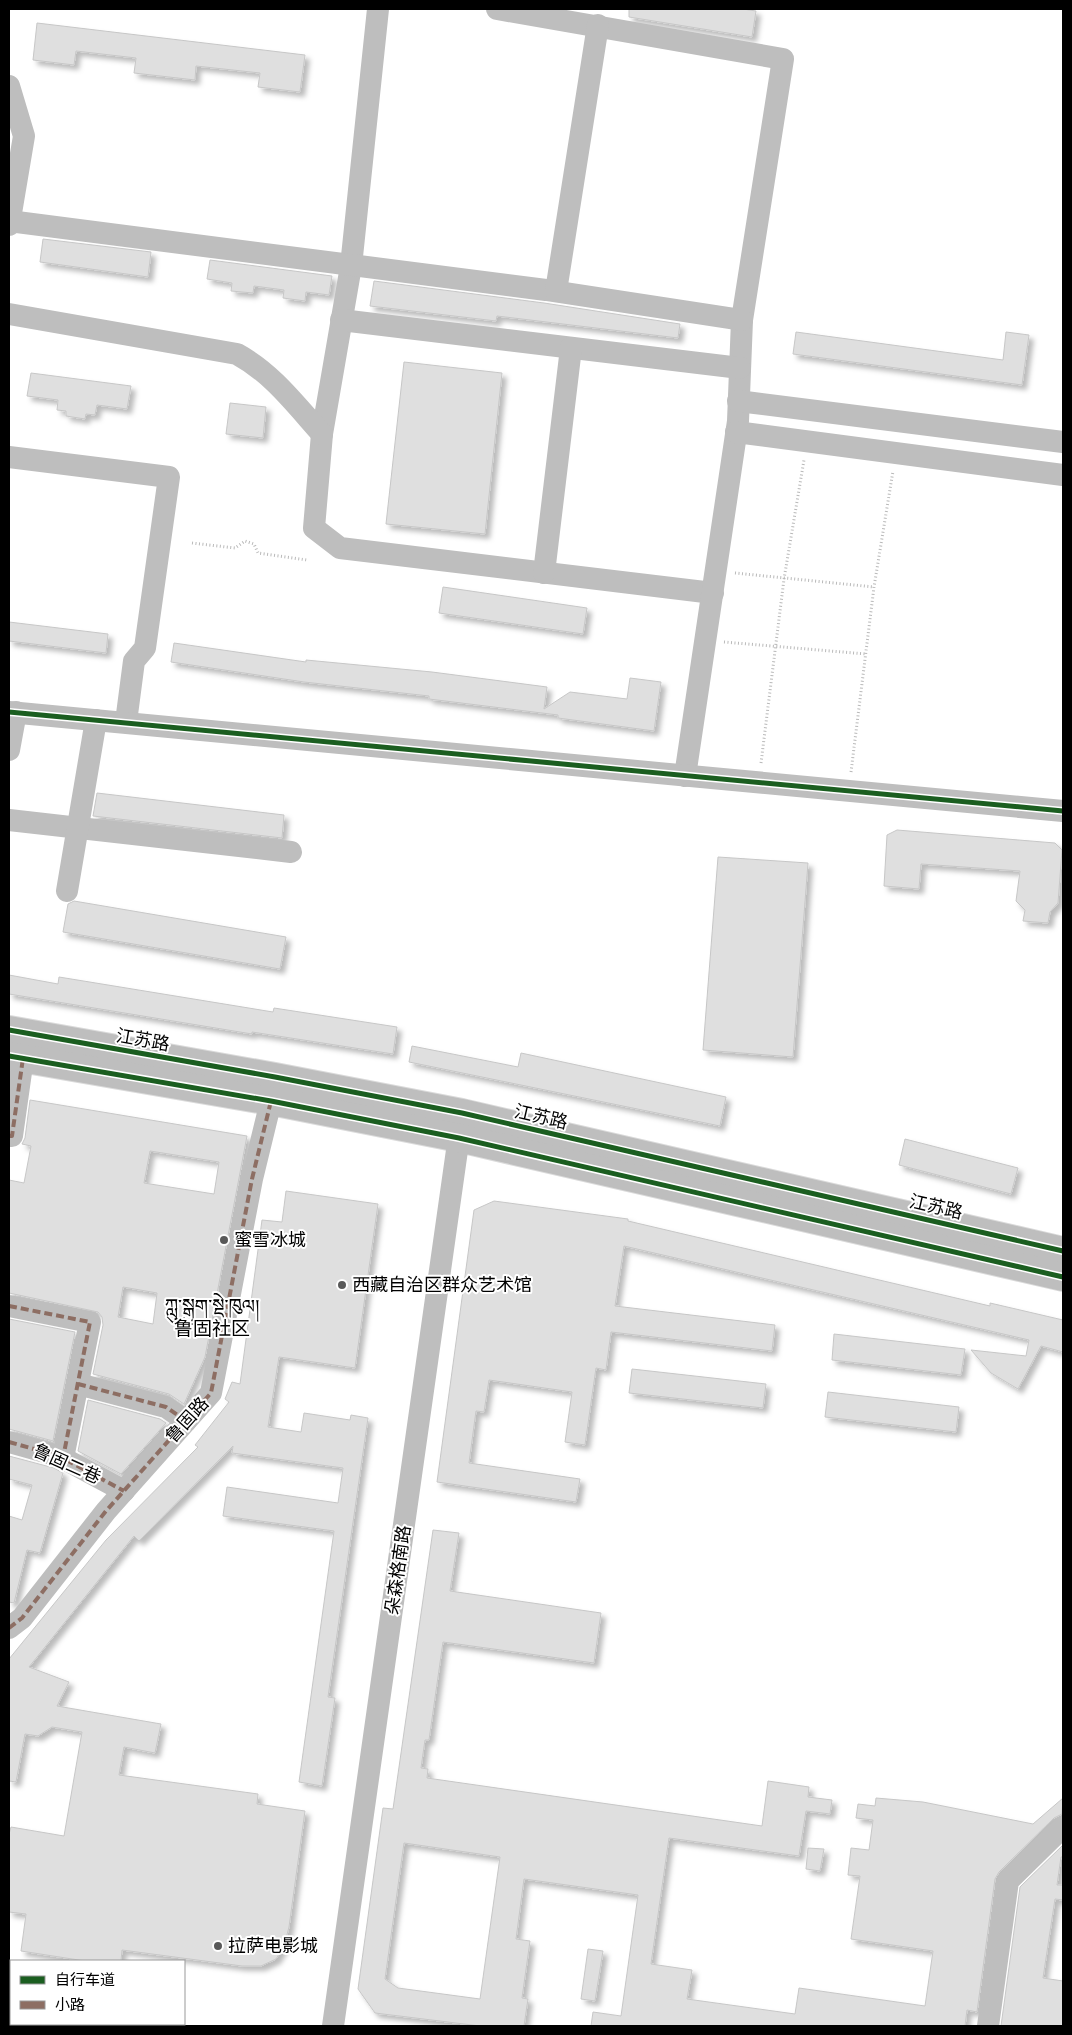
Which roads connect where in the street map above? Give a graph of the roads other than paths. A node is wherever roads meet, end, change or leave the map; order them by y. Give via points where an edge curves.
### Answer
1 (378, 9) edge
2 (497, 9) edge
3 (598, 25) junction
4 (9, 86) edge
5 (9, 222) edge
6 (351, 266) junction
7 (556, 291) junction
8 (9, 314) edge
9 (341, 320) junction
10 (742, 320) junction
11 (571, 348) junction
12 (740, 368) junction
13 (738, 400) junction
14 (736, 432) junction
15 (322, 434) junction
16 (1063, 442) edge
17 (9, 457) edge
18 (1063, 475) edge
19 (544, 573) junction
20 (713, 593) junction
21 (12, 712) edge
22 (96, 720) junction
23 (126, 722) junction
24 (9, 750) edge
25 (685, 776) junction
26 (1063, 811) edge
27 (9, 820) edge
28 (79, 828) junction
29 (291, 852) dead end
30 (68, 891) dead end
31 (9, 1030) edge
32 (16, 1057) edge
33 (271, 1101) junction
34 (461, 1126) junction
35 (9, 1136) edge
36 (1063, 1265) edge
37 (9, 1306) edge
38 (78, 1384) junction
39 (186, 1421) junction
40 (9, 1442) edge
41 (62, 1458) junction
42 (124, 1491) junction
43 (9, 1628) edge
44 (1063, 1827) edge
45 (333, 2026) edge
46 (988, 2026) edge

1 - 6 street
2 - 3 street
3 - 7 street
3 - 10 street via 784,59
4 - 5 street via 24,136
5 - 6 street
6 - 7 street
6 - 9 street
7 - 10 street
8 - 15 street via 237,354 257,365 277,383
9 - 11 street
9 - 15 street
10 - 12 street
11 - 12 street
11 - 19 street
12 - 13 street
13 - 14 street
13 - 16 street
14 - 18 street
14 - 20 street
15 - 19 street via 314,528 340,548
17 - 23 street via 169,477 145,648 134,661
19 - 20 street
20 - 25 street
21 - 22 street
21 - 24 street
22 - 23 street
22 - 28 street
23 - 25 street
25 - 26 street
27 - 28 street
28 - 29 street
28 - 30 street
31 - 34 highway, 江苏路 via 266,1075
32 - 33 highway, 江苏路
32 - 35 street via 12,1136
33 - 34 highway, 江苏路
33 - 39 street, 鲁固路 via 252,1179 211,1393
34 - 36 highway, 江苏路
34 - 45 street, 朵森格南路
37 - 38 street via 90,1322
38 - 39 street via 166,1407
38 - 41 street
39 - 42 street, 鲁固路
40 - 41 street, 鲁固二巷
41 - 42 street, 鲁固二巷
42 - 43 street, 鲁固路 via 22,1618
44 - 46 street via 1008,1881

